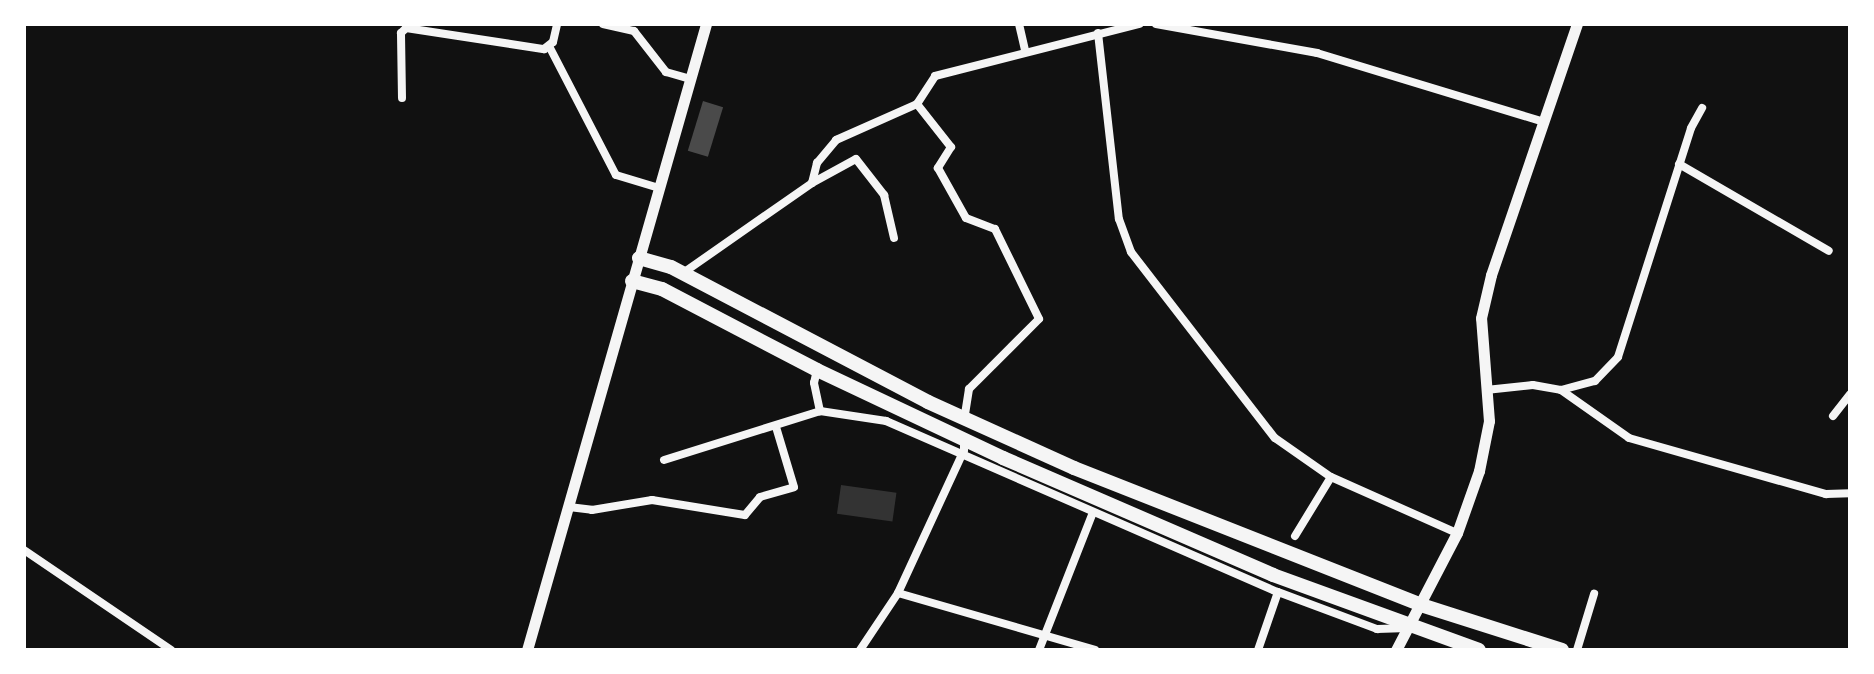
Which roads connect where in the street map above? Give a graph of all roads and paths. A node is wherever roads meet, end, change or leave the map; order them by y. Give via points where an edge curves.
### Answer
1 (557, 24) edge
2 (603, 24) edge
3 (706, 24) edge
4 (1019, 24) edge
5 (1139, 24) edge
6 (1156, 24) edge
7 (1577, 24) edge
8 (1098, 33) junction
9 (549, 46) junction
10 (1025, 50) junction
11 (690, 79) junction
12 (402, 98) dead end
13 (917, 104) junction
14 (1702, 108) dead end
15 (1544, 122) junction
16 (1679, 164) junction
17 (812, 183) junction
18 (659, 188) junction
19 (894, 238) dead end
20 (1829, 251) dead end
21 (639, 258) junction
22 (683, 273) junction
23 (632, 281) junction
24 (817, 370) junction
25 (1486, 390) junction
26 (1561, 390) junction
27 (1850, 394) edge
28 (820, 411) junction
29 (1833, 416) dead end
30 (964, 419) junction
31 (776, 427) junction
32 (964, 439) junction
33 (960, 457) junction
34 (664, 460) dead end
35 (1331, 477) junction
36 (1850, 493) edge
37 (569, 507) junction
38 (1093, 512) junction
39 (1457, 533) junction
40 (1295, 536) dead end
41 (24, 550) edge
42 (1278, 592) junction
43 (898, 593) junction
44 (1594, 594) dead end
45 (1421, 605) junction
46 (1408, 628) junction
47 (1044, 635) junction
48 (171, 650) edge
49 (527, 650) edge
50 (860, 650) edge
51 (1039, 650) edge
52 (1095, 650) edge
53 (1258, 650) edge
54 (1396, 650) edge
55 (1479, 650) edge
56 (1562, 650) edge
57 (1577, 650) edge

1 - 9 street
2 - 11 street via 634,31 666,72
3 - 11 street
4 - 10 street
5 - 8 street
6 - 15 street via 1317,53
7 - 15 street
8 - 10 street
8 - 35 street via 1119,219 1131,252 1254,417
9 - 12 street via 539,49 406,28 401,33
9 - 18 street via 616,175
10 - 13 street via 935,76
11 - 18 street
13 - 17 street via 836,140 817,163
13 - 30 street via 951,147 938,168 966,218 995,229 1039,319 969,389
14 - 16 street
15 - 25 street via 1484,304
16 - 20 street
16 - 26 street via 1618,357 1595,381
17 - 19 street via 856,159 884,195
17 - 22 street
18 - 21 street
21 - 22 main road
21 - 23 street
22 - 30 main road
23 - 24 main road via 662,289
23 - 37 street
24 - 28 street
24 - 32 main road
25 - 26 street via 1533,385
25 - 39 street via 1489,421 1484,446
26 - 36 street via 1629,438 1826,494
27 - 29 street
28 - 31 street
28 - 33 street via 886,421
30 - 45 main road
31 - 34 street
31 - 37 street via 794,487 760,497 745,515 652,500 592,510
32 - 33 street
32 - 46 main road
33 - 38 street
33 - 43 street
35 - 39 street
35 - 40 street
37 - 49 street
38 - 42 street
38 - 47 street
39 - 45 street
41 - 48 street
42 - 46 street via 1377,629
42 - 53 street
43 - 47 street
43 - 50 street
44 - 57 street
45 - 46 street
45 - 56 main road
46 - 54 street
46 - 55 main road
47 - 51 street
47 - 52 street

